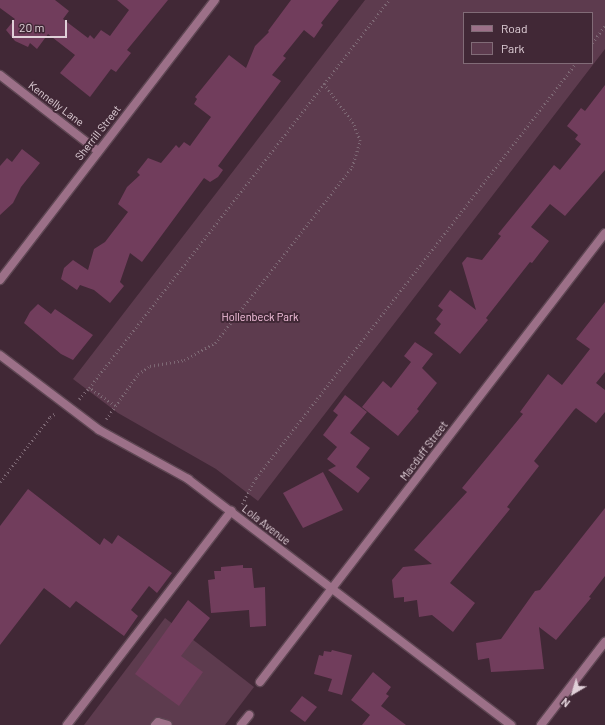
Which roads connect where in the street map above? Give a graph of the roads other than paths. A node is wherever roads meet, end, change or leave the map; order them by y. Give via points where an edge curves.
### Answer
1 (215, 0) edge
2 (0, 75) edge
3 (98, 151) junction
4 (605, 233) edge
5 (0, 280) edge
6 (0, 354) edge
7 (234, 513) junction
8 (332, 589) junction
9 (605, 642) edge
10 (260, 682) dead end
11 (249, 715) dead end
12 (66, 725) edge
13 (154, 725) edge
14 (168, 725) edge
15 (241, 725) edge
16 (511, 725) edge
17 (541, 725) edge

1 - 3 street, Sherrill Street
2 - 3 street, Kennelly Lane
3 - 5 street, Sherrill Street
4 - 8 street, Macduff Street
6 - 7 street, Lola Avenue via 99,430 188,479
7 - 8 street, Lola Avenue
7 - 12 street
8 - 10 street, Macduff Street
8 - 16 street, Lola Avenue
9 - 17 street
11 - 15 street
13 - 14 street via 158,722

